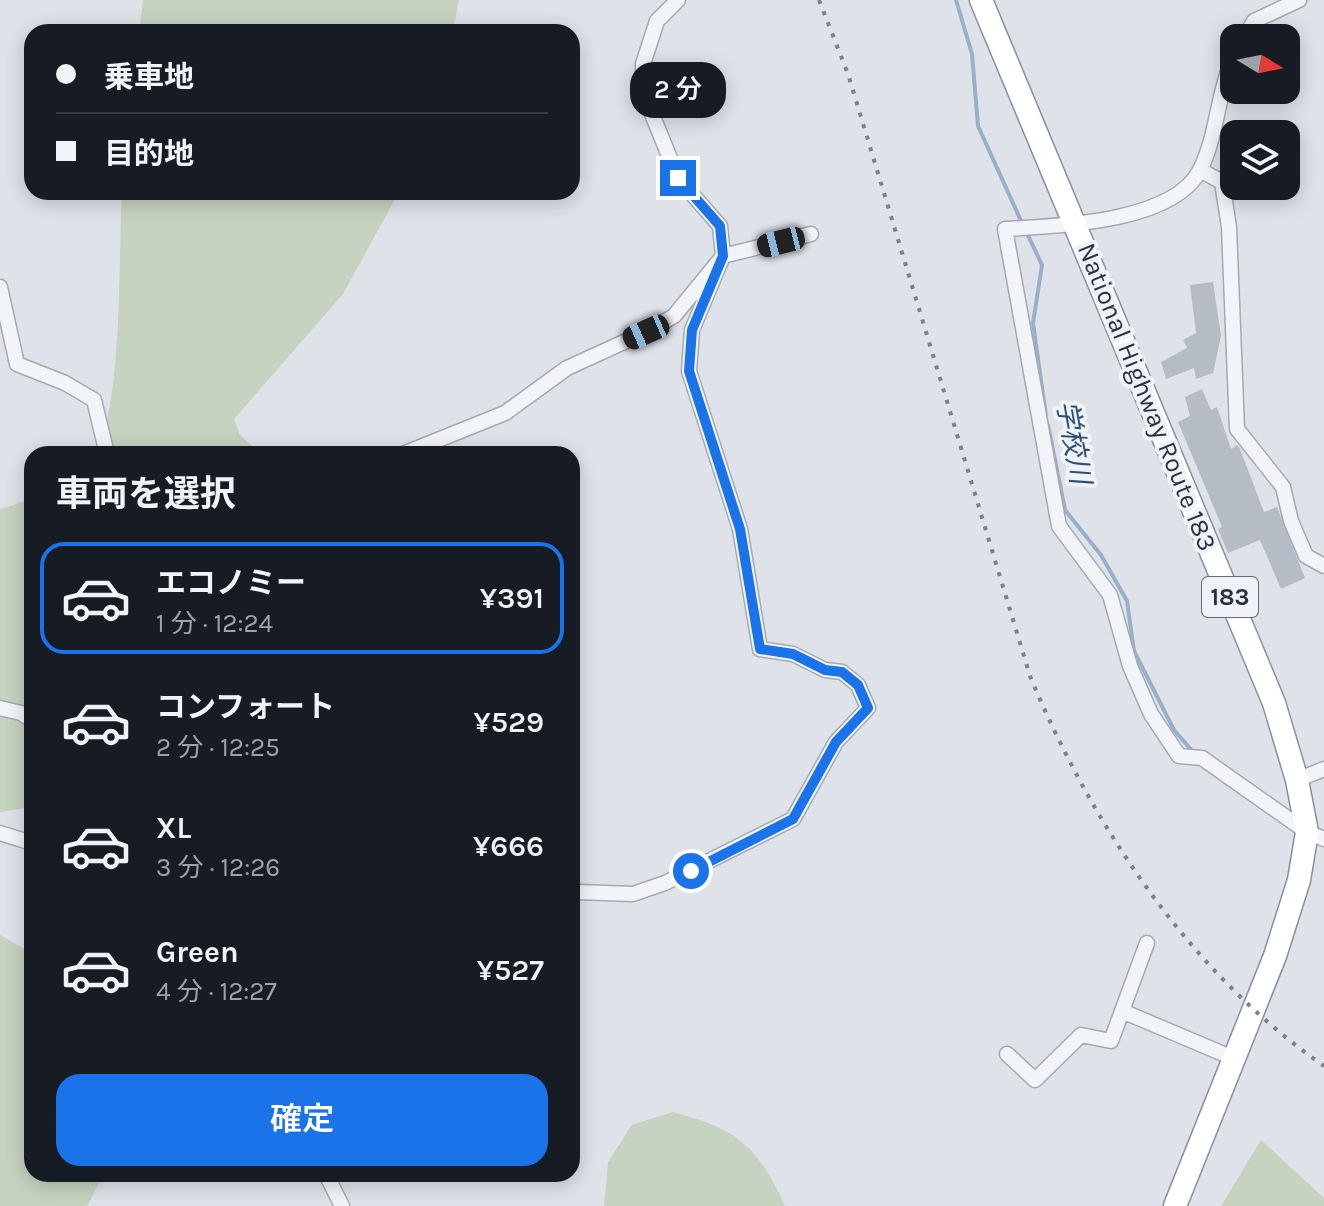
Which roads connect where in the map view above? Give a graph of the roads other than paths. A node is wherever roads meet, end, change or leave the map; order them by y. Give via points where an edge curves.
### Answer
1 (678, 0) edge
2 (981, 0) edge
3 (1299, 0) edge
4 (1252, 24) edge
5 (1220, 89) edge
6 (1200, 170) junction
7 (1076, 225) junction
8 (811, 234) dead end
9 (723, 256) junction
10 (0, 287) edge
11 (105, 446) edge
12 (423, 446) edge
13 (1324, 566) edge
14 (0, 708) edge
15 (24, 715) edge
16 (1324, 769) edge
17 (1297, 780) junction
18 (0, 833) edge
19 (1316, 836) edge
20 (24, 840) edge
21 (580, 892) edge
22 (1147, 943) dead end
23 (1122, 1011) junction
24 (1007, 1054) dead end
25 (1233, 1058) junction
26 (330, 1182) edge
27 (342, 1206) edge
28 (1175, 1206) edge

1 - 9 street via 657,21 643,64 643,92 678,178 720,226
2 - 7 highway, National Highway Route 183 / 183
3 - 4 street
5 - 6 street
6 - 7 street via 1178,191 1131,216
6 - 13 street via 1222,182 1229,227 1237,429 1283,487 1306,556
7 - 17 highway, National Highway Route 183 / 183 via 1274,703
7 - 19 street via 1005,229 1059,526 1110,595 1130,666 1179,756 1202,758
8 - 9 street
9 - 12 street via 674,316 567,368 505,413
9 - 21 street via 692,330 689,371 740,529 760,649 793,654 842,672 858,685 868,708 836,742 793,819 633,894
10 - 11 street via 17,364 94,400
14 - 15 street
16 - 17 street
17 - 19 highway, National Highway Route 183 / 183
18 - 20 street
19 - 25 highway, National Highway Route 183 / 183
22 - 23 street
23 - 24 street via 1111,1041 1081,1035 1035,1080
23 - 25 street
25 - 28 highway, National Highway Route 183 / 183
26 - 27 street

